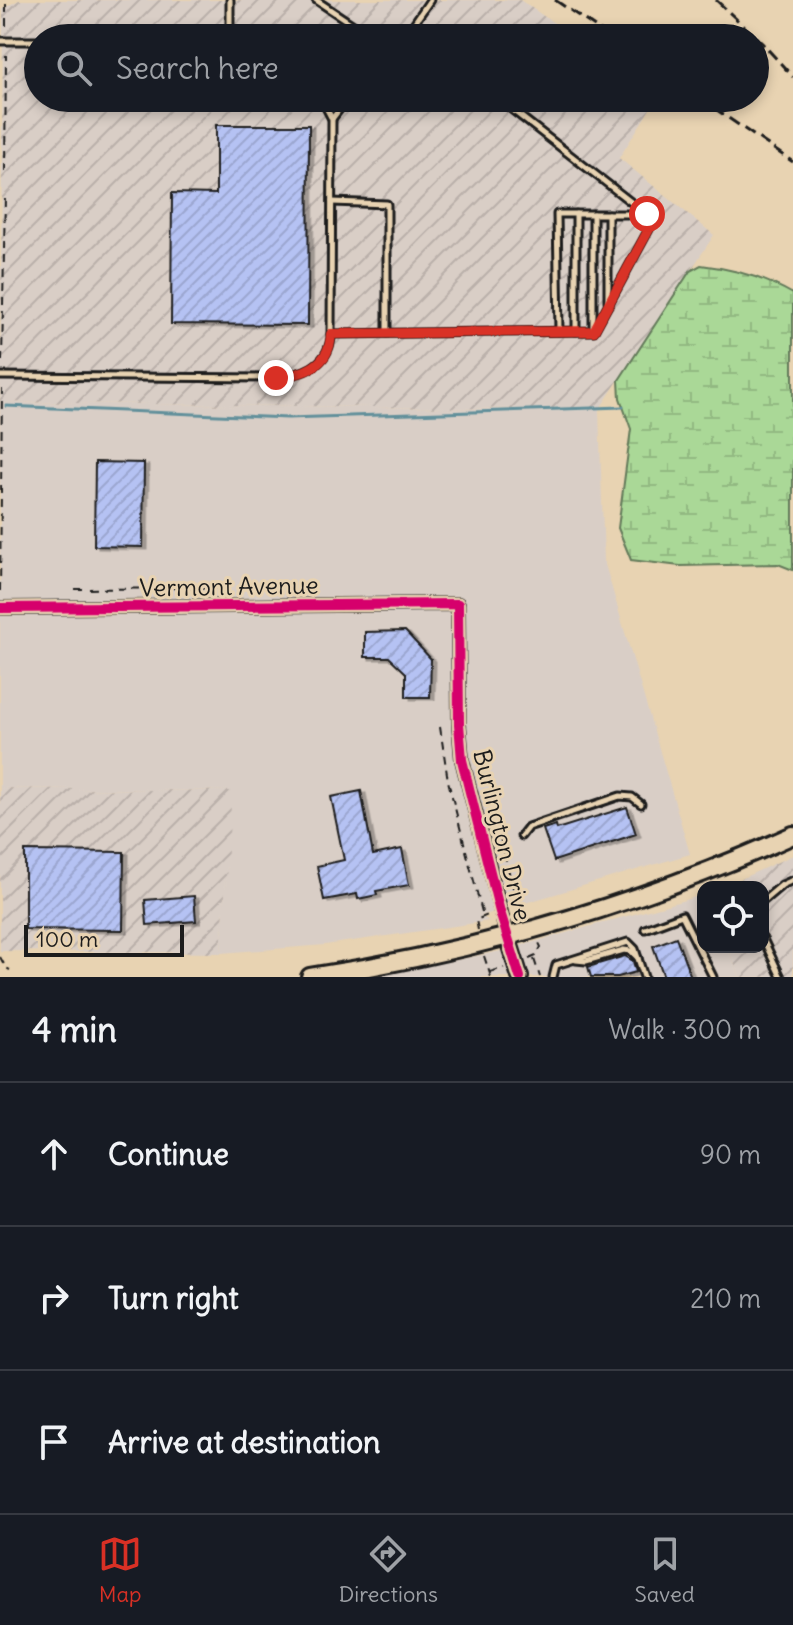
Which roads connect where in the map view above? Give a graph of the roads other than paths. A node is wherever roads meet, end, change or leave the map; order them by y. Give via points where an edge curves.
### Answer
1 (230, 0) edge
2 (316, 0) edge
3 (430, 0) edge
4 (230, 24) edge
5 (352, 24) edge
6 (414, 24) edge
7 (0, 41) edge
8 (24, 41) edge
9 (328, 112) edge
10 (337, 112) edge
11 (515, 112) edge
12 (332, 119) junction
13 (332, 202) junction
14 (576, 214) junction
15 (593, 214) junction
16 (608, 214) junction
17 (647, 214) junction
18 (608, 304) junction
19 (559, 331) junction
20 (576, 331) junction
21 (594, 331) junction
22 (387, 333) junction
23 (331, 334) junction
24 (0, 376) edge
25 (458, 604) joint
26 (0, 608) edge
27 (641, 804) dead end
28 (793, 835) edge
29 (521, 836) dead end
30 (793, 880) edge
31 (769, 896) edge
32 (645, 929) dead end
33 (507, 936) junction
34 (769, 952) edge
35 (310, 977) edge
36 (520, 977) edge
37 (553, 977) edge
38 (644, 977) edge
39 (713, 977) edge
40 (781, 977) edge

1 - 4 lane
2 - 5 lane
3 - 6 lane
7 - 8 lane
9 - 12 lane
10 - 12 lane
11 - 17 lane
12 - 13 lane
13 - 22 lane via 387,204
13 - 23 lane
14 - 15 lane
14 - 19 lane via 557,214
14 - 20 lane
15 - 16 lane
15 - 21 lane
16 - 17 lane
16 - 18 lane
17 - 18 lane via 654,220
18 - 21 lane
19 - 20 lane
19 - 22 lane
20 - 21 lane
22 - 23 lane
23 - 24 lane via 323,360 276,378
25 - 26 street, Vermont Avenue
25 - 33 street, Burlington Drive via 461,751
27 - 29 lane via 620,796 528,827
28 - 33 main road via 652,891
30 - 31 lane
32 - 39 lane via 682,915
33 - 35 main road
33 - 36 street, Burlington Drive
34 - 40 lane
37 - 38 lane via 556,965 628,942

